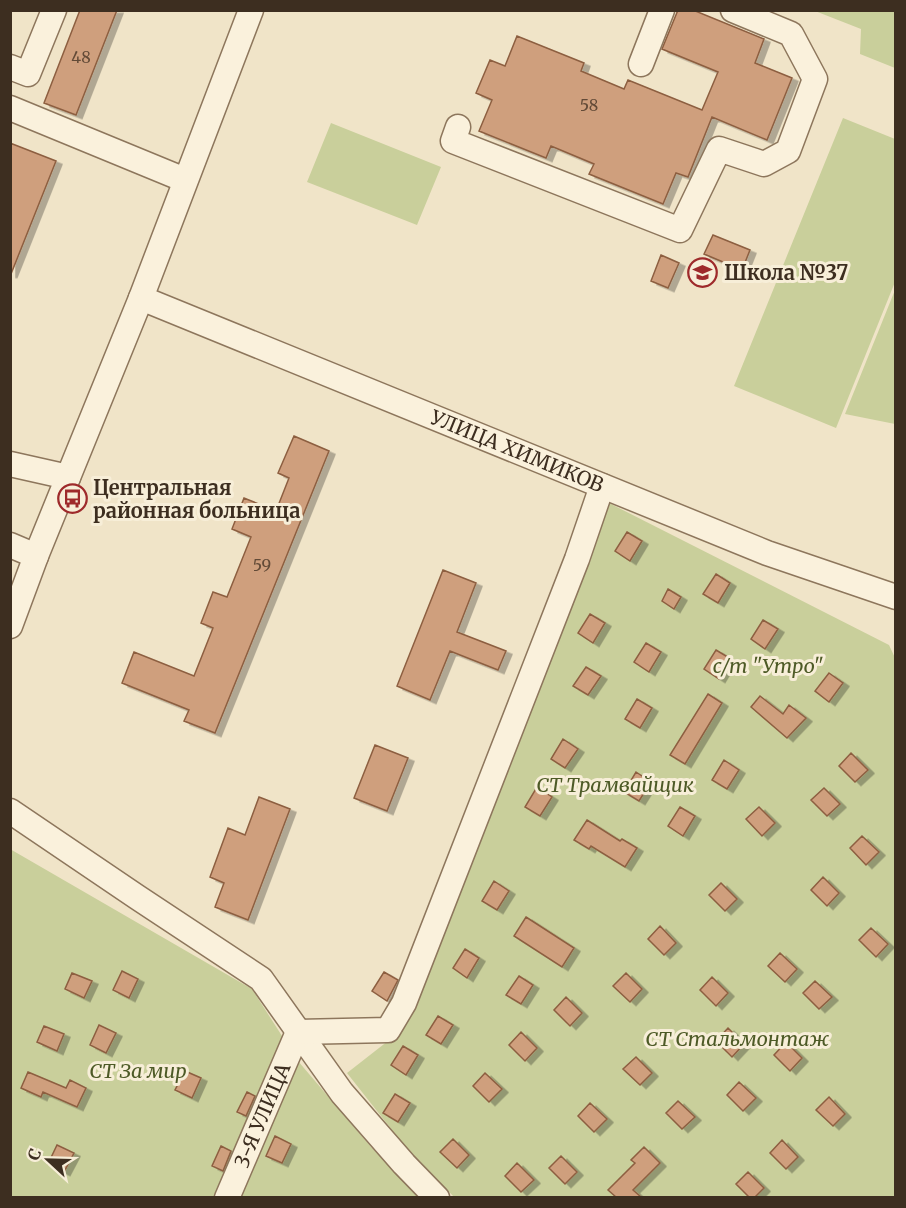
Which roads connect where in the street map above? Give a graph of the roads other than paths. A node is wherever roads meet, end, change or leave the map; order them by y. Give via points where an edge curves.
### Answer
1 (54, 10) edge
2 (250, 10) edge
3 (662, 10) edge
4 (733, 10) edge
5 (641, 64) dead end
6 (10, 67) edge
7 (10, 108) edge
8 (458, 127) dead end
9 (185, 180) junction
10 (141, 298) junction
11 (10, 464) edge
12 (68, 477) junction
13 (602, 486) junction
14 (10, 545) edge
15 (36, 556) junction
16 (896, 597) edge
17 (10, 626) edge
18 (10, 811) edge
19 (298, 1032) junction
20 (226, 1197) edge
21 (437, 1197) edge

1 - 6 street via 28,74
2 - 9 street
3 - 5 street
4 - 8 street via 791,34 815,79 788,151 764,164 719,148 680,230 453,141
7 - 9 street
9 - 10 street
10 - 12 street
10 - 13 street, УЛИЦА ХИМИКОВ
11 - 12 street
12 - 15 street
13 - 16 street, УЛИЦА ХИМИКОВ via 767,554
13 - 19 street via 404,1003 388,1030
14 - 15 street
15 - 17 street
18 - 19 street via 261,979
19 - 20 street, 3-Я УЛИЦА
19 - 21 street via 342,1093

